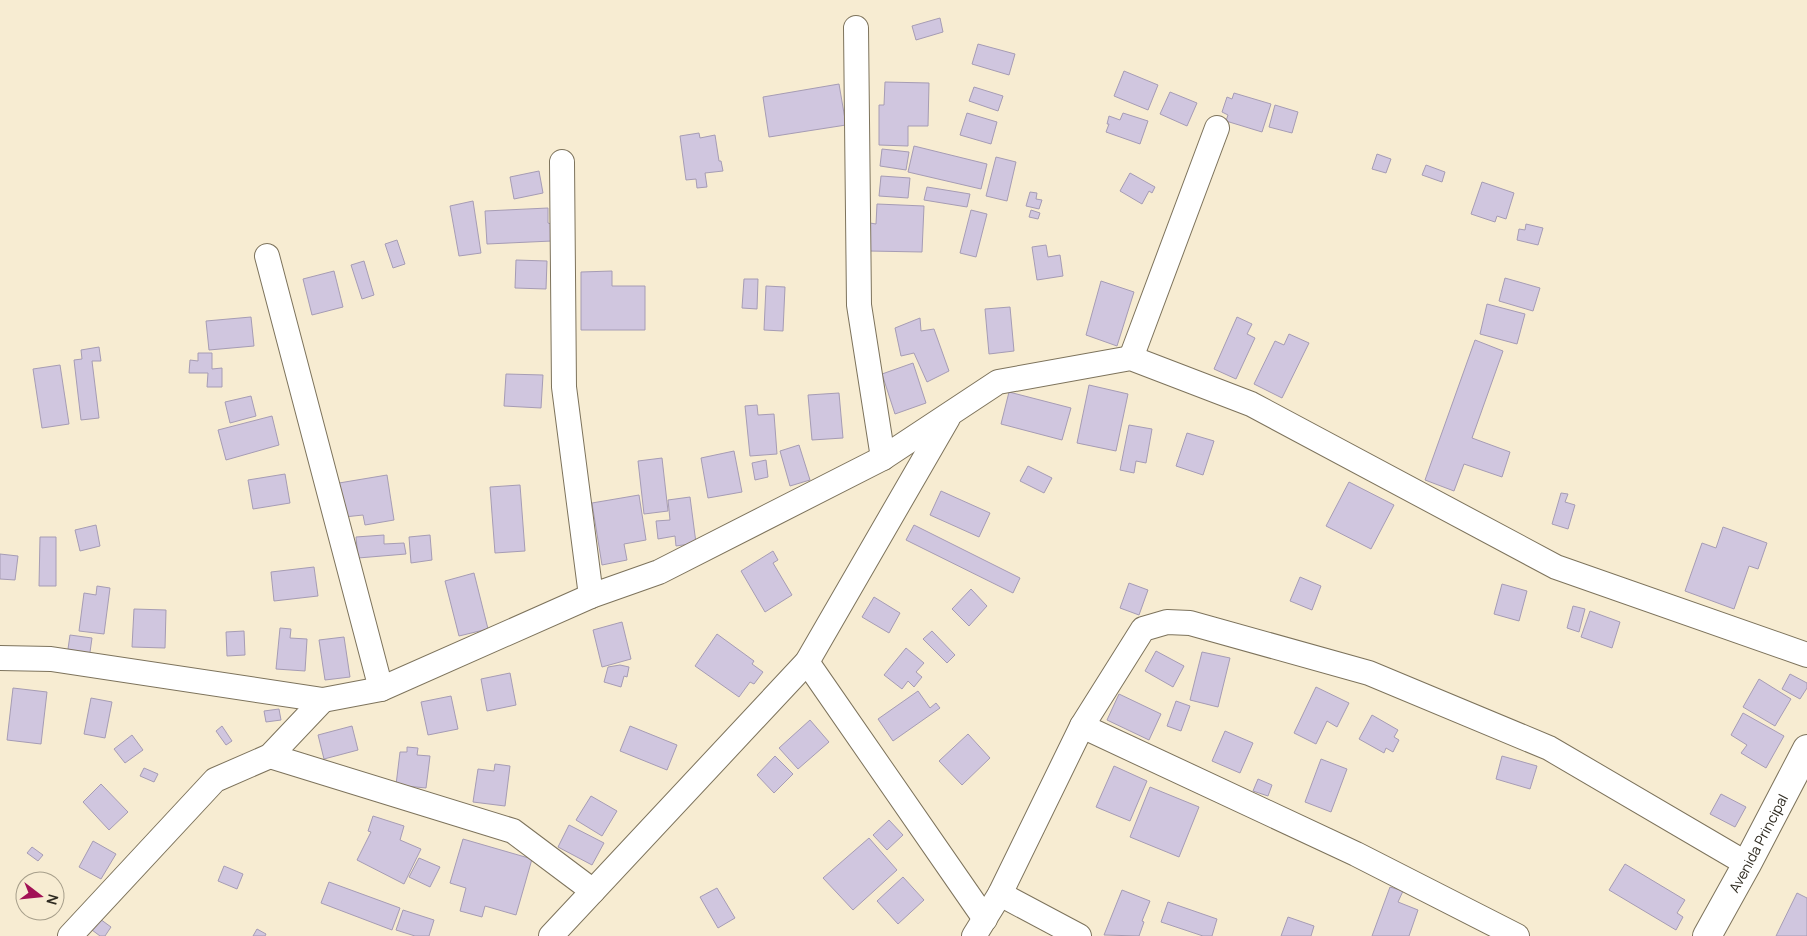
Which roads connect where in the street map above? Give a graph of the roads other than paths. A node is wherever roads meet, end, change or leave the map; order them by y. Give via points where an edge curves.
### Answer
1 (856, 28) dead end
2 (1218, 128) dead end
3 (562, 162) dead end
4 (267, 256) dead end
5 (1131, 358) junction
6 (950, 413) junction
7 (883, 458) junction
8 (591, 596) junction
9 (1807, 655) edge
10 (0, 658) edge
11 (807, 662) junction
12 (381, 688) junction
13 (323, 700) junction
14 (1082, 726) junction
15 (1807, 749) edge
16 (270, 756) junction
17 (1747, 864) junction
18 (593, 891) junction
19 (1000, 894) junction
20 (979, 928) edge
21 (70, 936) edge
22 (551, 936) edge
23 (1079, 936) edge
24 (1517, 936) edge
25 (1707, 936) edge

1 - 7 street via 859,306
2 - 5 street
3 - 8 street via 564,387
4 - 12 street
5 - 6 street via 998,382
5 - 9 street via 1251,404 1556,568
6 - 7 street
6 - 11 street
7 - 8 street via 659,572
8 - 12 street
10 - 13 street via 51,659
11 - 18 street
11 - 20 street
12 - 13 street
13 - 16 street
14 - 17 street via 1143,629 1167,622 1190,622 1369,673 1549,748
14 - 19 street
14 - 24 street via 1356,854
15 - 17 main road, Avenida Principal
16 - 18 street via 513,831
16 - 21 street via 214,780
17 - 25 main road, Avenida Principal
18 - 22 street
19 - 20 street
19 - 23 street

